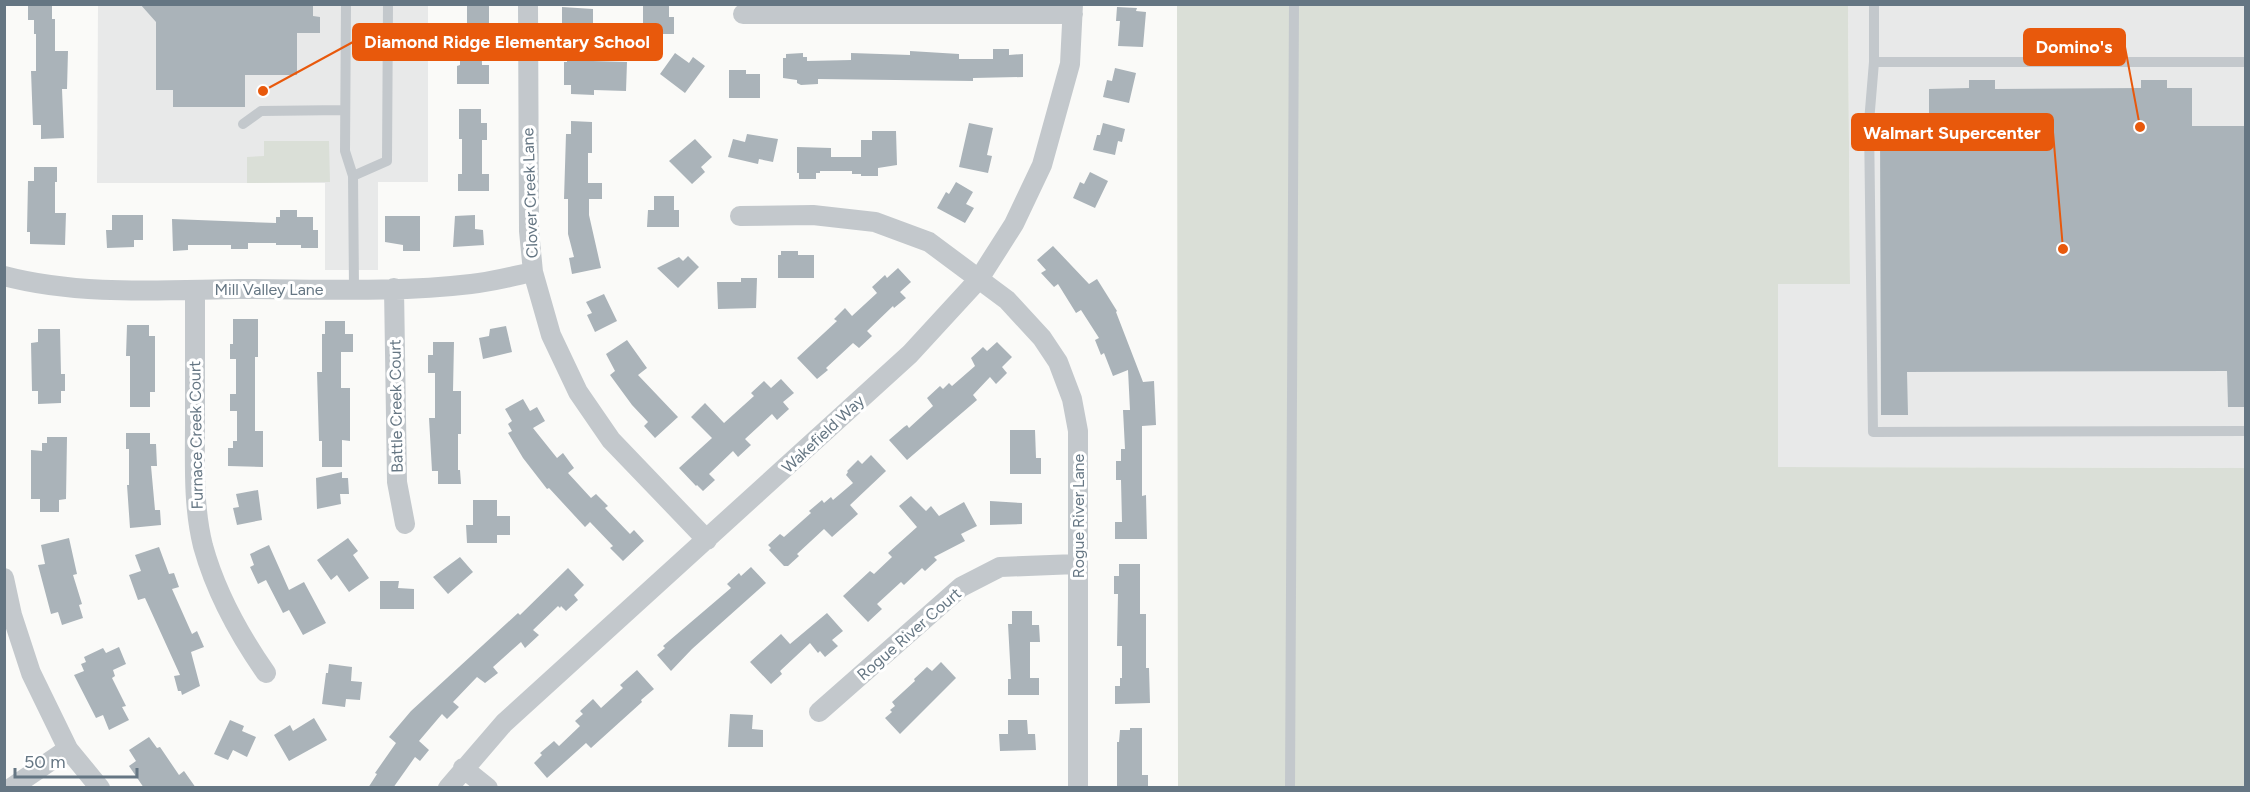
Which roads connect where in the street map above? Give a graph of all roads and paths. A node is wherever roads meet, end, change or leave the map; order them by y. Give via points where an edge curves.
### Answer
1 (346, 4) edge
2 (388, 4) edge
3 (528, 4) edge
4 (1293, 4) edge
5 (1874, 4) edge
6 (1073, 9) edge
7 (743, 14) dead end
8 (1874, 62) junction
9 (2246, 62) edge
10 (345, 110) junction
11 (243, 124) dead end
12 (354, 176) junction
13 (740, 216) dead end
14 (533, 272) junction
15 (4, 276) edge
16 (979, 279) junction
17 (354, 288) junction
18 (394, 288) junction
19 (195, 290) junction
20 (2246, 431) edge
21 (405, 524) dead end
22 (707, 540) junction
23 (1077, 564) junction
24 (4, 578) edge
25 (266, 673) dead end
26 (819, 712) dead end
27 (68, 749) junction
28 (463, 768) junction
29 (11, 788) edge
30 (100, 788) edge
31 (448, 788) edge
32 (488, 788) edge
33 (1078, 788) edge
34 (1290, 788) edge

1 - 10 lane
2 - 12 lane via 387,161
3 - 14 street, Clover Creek Lane via 528,231
4 - 34 lane
5 - 8 lane
6 - 7 street
6 - 16 street, Wakefield Way via 1070,64 1042,165 1014,224
8 - 9 lane
8 - 20 lane via 1869,122 1873,432
10 - 11 lane via 261,111
10 - 12 lane via 345,151
12 - 17 lane
13 - 16 street, Rogue River Lane via 813,215 875,222 929,243
14 - 18 street, Mill Valley Lane via 472,284
14 - 22 street, Clover Creek Lane via 551,335 578,392 611,440
15 - 19 street, Mill Valley Lane via 90,289
16 - 22 street, Wakefield Way via 910,354
16 - 23 street, Rogue River Lane via 1007,300 1042,338 1058,362 1072,399 1078,431
17 - 18 street, Mill Valley Lane
17 - 19 street, Mill Valley Lane
18 - 21 street, Battle Creek Court via 397,482
19 - 25 street, Furnace Creek Court via 196,507 203,545 215,583 240,635
22 - 28 street, Wakefield Way via 504,723
23 - 26 street, Rogue River Court via 1000,567 960,587
23 - 33 street, Rogue River Lane
24 - 27 street via 31,673
27 - 29 street
27 - 30 street
28 - 31 street, Wakefield Way
28 - 32 street

